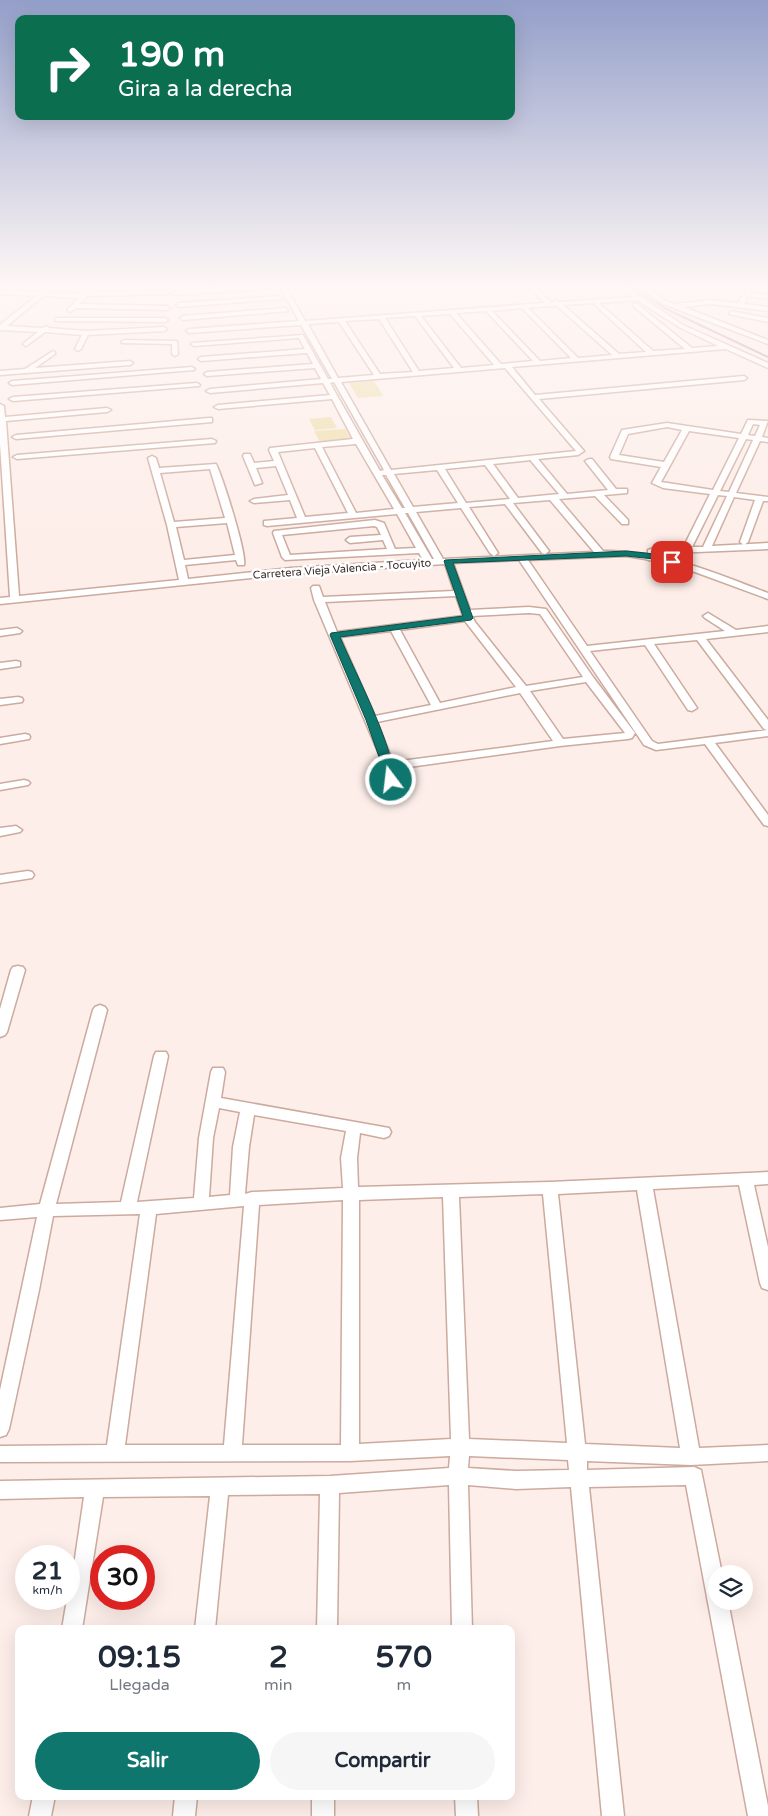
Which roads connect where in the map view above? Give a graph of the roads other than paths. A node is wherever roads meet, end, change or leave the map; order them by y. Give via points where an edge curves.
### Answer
1 (28, 370) joint
2 (32, 370) edge
3 (182, 370) edge
4 (265, 370) edge
5 (319, 370) edge
6 (328, 370) edge
7 (374, 370) edge
8 (415, 370) edge
9 (459, 370) edge
10 (510, 370) edge
11 (0, 373) edge
12 (417, 373) junction
13 (207, 374) dead end
14 (101, 376) junction
15 (378, 376) junction
16 (744, 378) dead end
17 (335, 380) junction
18 (325, 381) junction
19 (12, 383) dead end
20 (197, 385) dead end
21 (210, 391) dead end
22 (104, 392) junction
23 (334, 397) junction
24 (534, 397) junction
25 (13, 399) dead end
26 (0, 406) edge
27 (218, 407) dead end
28 (107, 410) junction
29 (1, 419) edge
30 (209, 420) dead end
31 (687, 428) junction
32 (16, 437) dead end
33 (743, 437) junction
34 (758, 438) junction
35 (112, 439) junction
36 (212, 440) dead end
37 (768, 440) edge
38 (358, 441) junction
39 (317, 445) junction
40 (247, 456) dead end
41 (17, 457) dead end
42 (152, 458) dead end
43 (534, 459) junction
44 (589, 461) dead end
45 (279, 463) junction
46 (488, 463) junction
47 (666, 465) junction
48 (251, 466) junction
49 (440, 468) junction
50 (156, 471) junction
51 (388, 472) junction
52 (377, 474) junction
53 (258, 483) dead end
54 (624, 491) dead end
55 (614, 492) junction
56 (715, 492) junction
57 (598, 494) junction
58 (732, 494) junction
59 (565, 496) junction
60 (293, 497) junction
61 (4, 498) edge
62 (553, 498) junction
63 (764, 499) edge
64 (254, 500) dead end
65 (512, 502) junction
66 (465, 506) junction
67 (409, 510) junction
68 (399, 511) junction
69 (353, 515) junction
70 (302, 519) junction
71 (230, 520) junction
72 (4, 522) edge
73 (625, 522) dead end
74 (267, 523) dead end
75 (171, 525) junction
76 (386, 537) junction
77 (350, 540) dead end
78 (744, 542) dead end
79 (10, 545) junction
80 (768, 546) edge
81 (0, 547) edge
82 (706, 549) junction
83 (422, 550) junction
84 (686, 550) junction
85 (545, 551) dead end
86 (392, 552) junction
87 (494, 554) dead end
88 (601, 554) junction
89 (626, 554) junction
90 (522, 558) junction
91 (429, 562) junction
92 (444, 562) junction
93 (180, 563) junction
94 (184, 581) junction
95 (316, 588) dead end
96 (459, 593) junction
97 (768, 596) edge
98 (15, 599) junction
99 (319, 600) junction
100 (0, 601) edge
101 (468, 616) junction
102 (708, 616) dead end
103 (393, 626) junction
104 (768, 629) edge
105 (17, 631) dead end
106 (0, 633) edge
107 (735, 633) junction
108 (334, 635) junction
109 (700, 637) junction
110 (648, 642) junction
111 (583, 649) junction
112 (16, 664) dead end
113 (0, 666) edge
114 (589, 679) junction
115 (523, 689) junction
116 (18, 700) dead end
117 (0, 702) edge
118 (437, 708) junction
119 (692, 708) dead end
120 (371, 720) junction
121 (768, 727) edge
122 (768, 733) edge
123 (25, 737) dead end
124 (708, 740) junction
125 (0, 741) edge
126 (560, 743) junction
127 (389, 766) junction
128 (391, 780) dead end
129 (24, 783) dead end
130 (0, 787) edge
131 (768, 823) edge
132 (16, 830) dead end
133 (0, 832) edge
134 (28, 875) dead end
135 (0, 879) edge
136 (18, 970) dead end
137 (100, 1010) dead end
138 (0, 1032) edge
139 (160, 1056) dead end
140 (218, 1072) dead end
141 (213, 1102) junction
142 (248, 1109) junction
143 (354, 1127) junction
144 (384, 1132) dead end
145 (768, 1178) edge
146 (745, 1179) junction
147 (644, 1184) junction
148 (550, 1188) junction
149 (451, 1190) junction
150 (351, 1193) junction
151 (245, 1199) junction
152 (201, 1203) junction
153 (128, 1208) junction
154 (149, 1208) junction
155 (46, 1210) junction
156 (0, 1214) edge
157 (768, 1283) edge
158 (0, 1429) edge
159 (460, 1447) junction
160 (115, 1453) junction
161 (350, 1453) junction
162 (576, 1453) junction
163 (768, 1453) edge
164 (0, 1454) edge
165 (232, 1454) junction
166 (691, 1457) junction
167 (458, 1476) junction
168 (578, 1478) junction
169 (330, 1485) junction
170 (220, 1486) junction
171 (95, 1489) junction
172 (0, 1490) edge
173 (711, 1565) edge
174 (720, 1610) edge
175 (73, 1625) edge
176 (204, 1625) edge
177 (327, 1625) edge
178 (462, 1625) edge
179 (43, 1800) edge
180 (186, 1800) edge
181 (323, 1800) edge
182 (466, 1800) edge
183 (40, 1816) edge
184 (184, 1816) edge
185 (323, 1816) edge
186 (467, 1816) edge
187 (613, 1816) edge
188 (759, 1816) edge

1 - 2 street
1 - 11 street
3 - 14 street
4 - 13 street
5 - 18 street
6 - 17 street
7 - 15 street
8 - 12 street
9 - 12 street
10 - 24 street
12 - 15 street
14 - 19 street
14 - 22 street
15 - 17 street
16 - 24 street
17 - 18 street
17 - 51 street
18 - 21 street
18 - 23 street
20 - 22 street
22 - 25 street
22 - 28 street
23 - 27 street
23 - 38 street
24 - 43 street via 580,451 576,455
26 - 29 street
28 - 29 street
28 - 35 street
29 - 61 street
30 - 35 street
31 - 33 street
31 - 47 street
31 - 47 street via 667,425 625,432 614,455 616,458
32 - 35 street
33 - 34 street
33 - 34 street via 751,422 759,421 765,424
33 - 56 street
34 - 37 street
34 - 58 street
35 - 36 street
35 - 41 street
38 - 39 street
38 - 52 street
39 - 45 street via 273,450
39 - 69 street
40 - 48 street
42 - 50 street
43 - 46 street
43 - 59 street
44 - 55 street
45 - 48 street
45 - 60 street
46 - 49 street
46 - 65 street
47 - 56 street via 656,483 658,485
48 - 53 street
49 - 51 street
49 - 66 street
50 - 71 street via 213,466
50 - 75 street
51 - 52 street
51 - 67 street
52 - 68 street
54 - 55 street
55 - 57 street
56 - 58 street
56 - 84 street
57 - 59 street
57 - 73 street
58 - 63 street
58 - 82 street
59 - 62 street
60 - 64 street
60 - 70 street
61 - 72 street
62 - 65 street
62 - 88 street
63 - 78 street
65 - 66 street
65 - 85 street
66 - 67 street
66 - 87 street
67 - 68 street
67 - 92 street
68 - 69 street
68 - 83 street
69 - 70 street
70 - 74 street
71 - 75 street
71 - 93 street via 240,560
72 - 79 street
75 - 93 street
76 - 77 street
76 - 86 street
76 - 86 street via 381,525 376,523 276,532 286,558
79 - 81 street
79 - 98 street
80 - 82 street
82 - 84 street
83 - 86 street
83 - 91 street
84 - 89 street
88 - 89 street, Carretera Vieja Valencia - Tocuyito
88 - 90 street, Carretera Vieja Valencia - Tocuyito
89 - 97 street, Carretera Vieja Valencia - Tocuyito via 655,556 689,566
90 - 92 street, Carretera Vieja Valencia - Tocuyito
90 - 111 street
91 - 92 street, Carretera Vieja Valencia - Tocuyito
91 - 94 street, Carretera Vieja Valencia - Tocuyito
92 - 96 street
93 - 94 street
94 - 98 street, Carretera Vieja Valencia - Tocuyito
95 - 99 street
96 - 99 street
96 - 101 street
98 - 100 street, Carretera Vieja Valencia - Tocuyito
99 - 108 street
101 - 103 street
101 - 114 street via 543,611
101 - 115 street via 470,623
102 - 107 street
103 - 108 street
103 - 118 street
104 - 107 street
105 - 106 street
107 - 109 street
108 - 120 street
109 - 110 street
109 - 121 street
110 - 111 street
110 - 119 street
111 - 124 street via 648,743 656,747
112 - 113 street
114 - 115 street
114 - 126 street via 630,734 623,738
115 - 118 street
115 - 126 street
116 - 117 street
118 - 120 street
120 - 127 street
122 - 124 street
123 - 125 street
124 - 131 street
126 - 127 street
127 - 128 street
129 - 130 street
132 - 133 street
134 - 135 street
136 - 138 street
137 - 155 street
139 - 153 street
140 - 141 street
141 - 142 street
141 - 152 street via 206,1138
142 - 143 street
142 - 151 street via 241,1147
143 - 144 street
143 - 150 street via 349,1158
145 - 146 street
146 - 147 street
146 - 157 street
147 - 148 street
147 - 166 street
148 - 149 street
148 - 162 street
149 - 150 street
149 - 159 street
150 - 151 street
150 - 161 street
151 - 152 street
151 - 165 street
152 - 154 street
153 - 154 street
153 - 155 street
154 - 160 street
155 - 156 street
155 - 158 street
159 - 161 street
159 - 162 street
159 - 167 street
160 - 164 street
160 - 165 street
161 - 165 street
162 - 166 street
162 - 168 street
163 - 166 street
167 - 168 street via 516,1480
167 - 169 street
167 - 178 street
168 - 173 street via 694,1476
168 - 187 street
169 - 170 street
169 - 177 street
170 - 171 street
170 - 176 street
171 - 172 street
171 - 175 street
174 - 188 street
179 - 183 street
180 - 184 street
181 - 185 street
182 - 186 street

